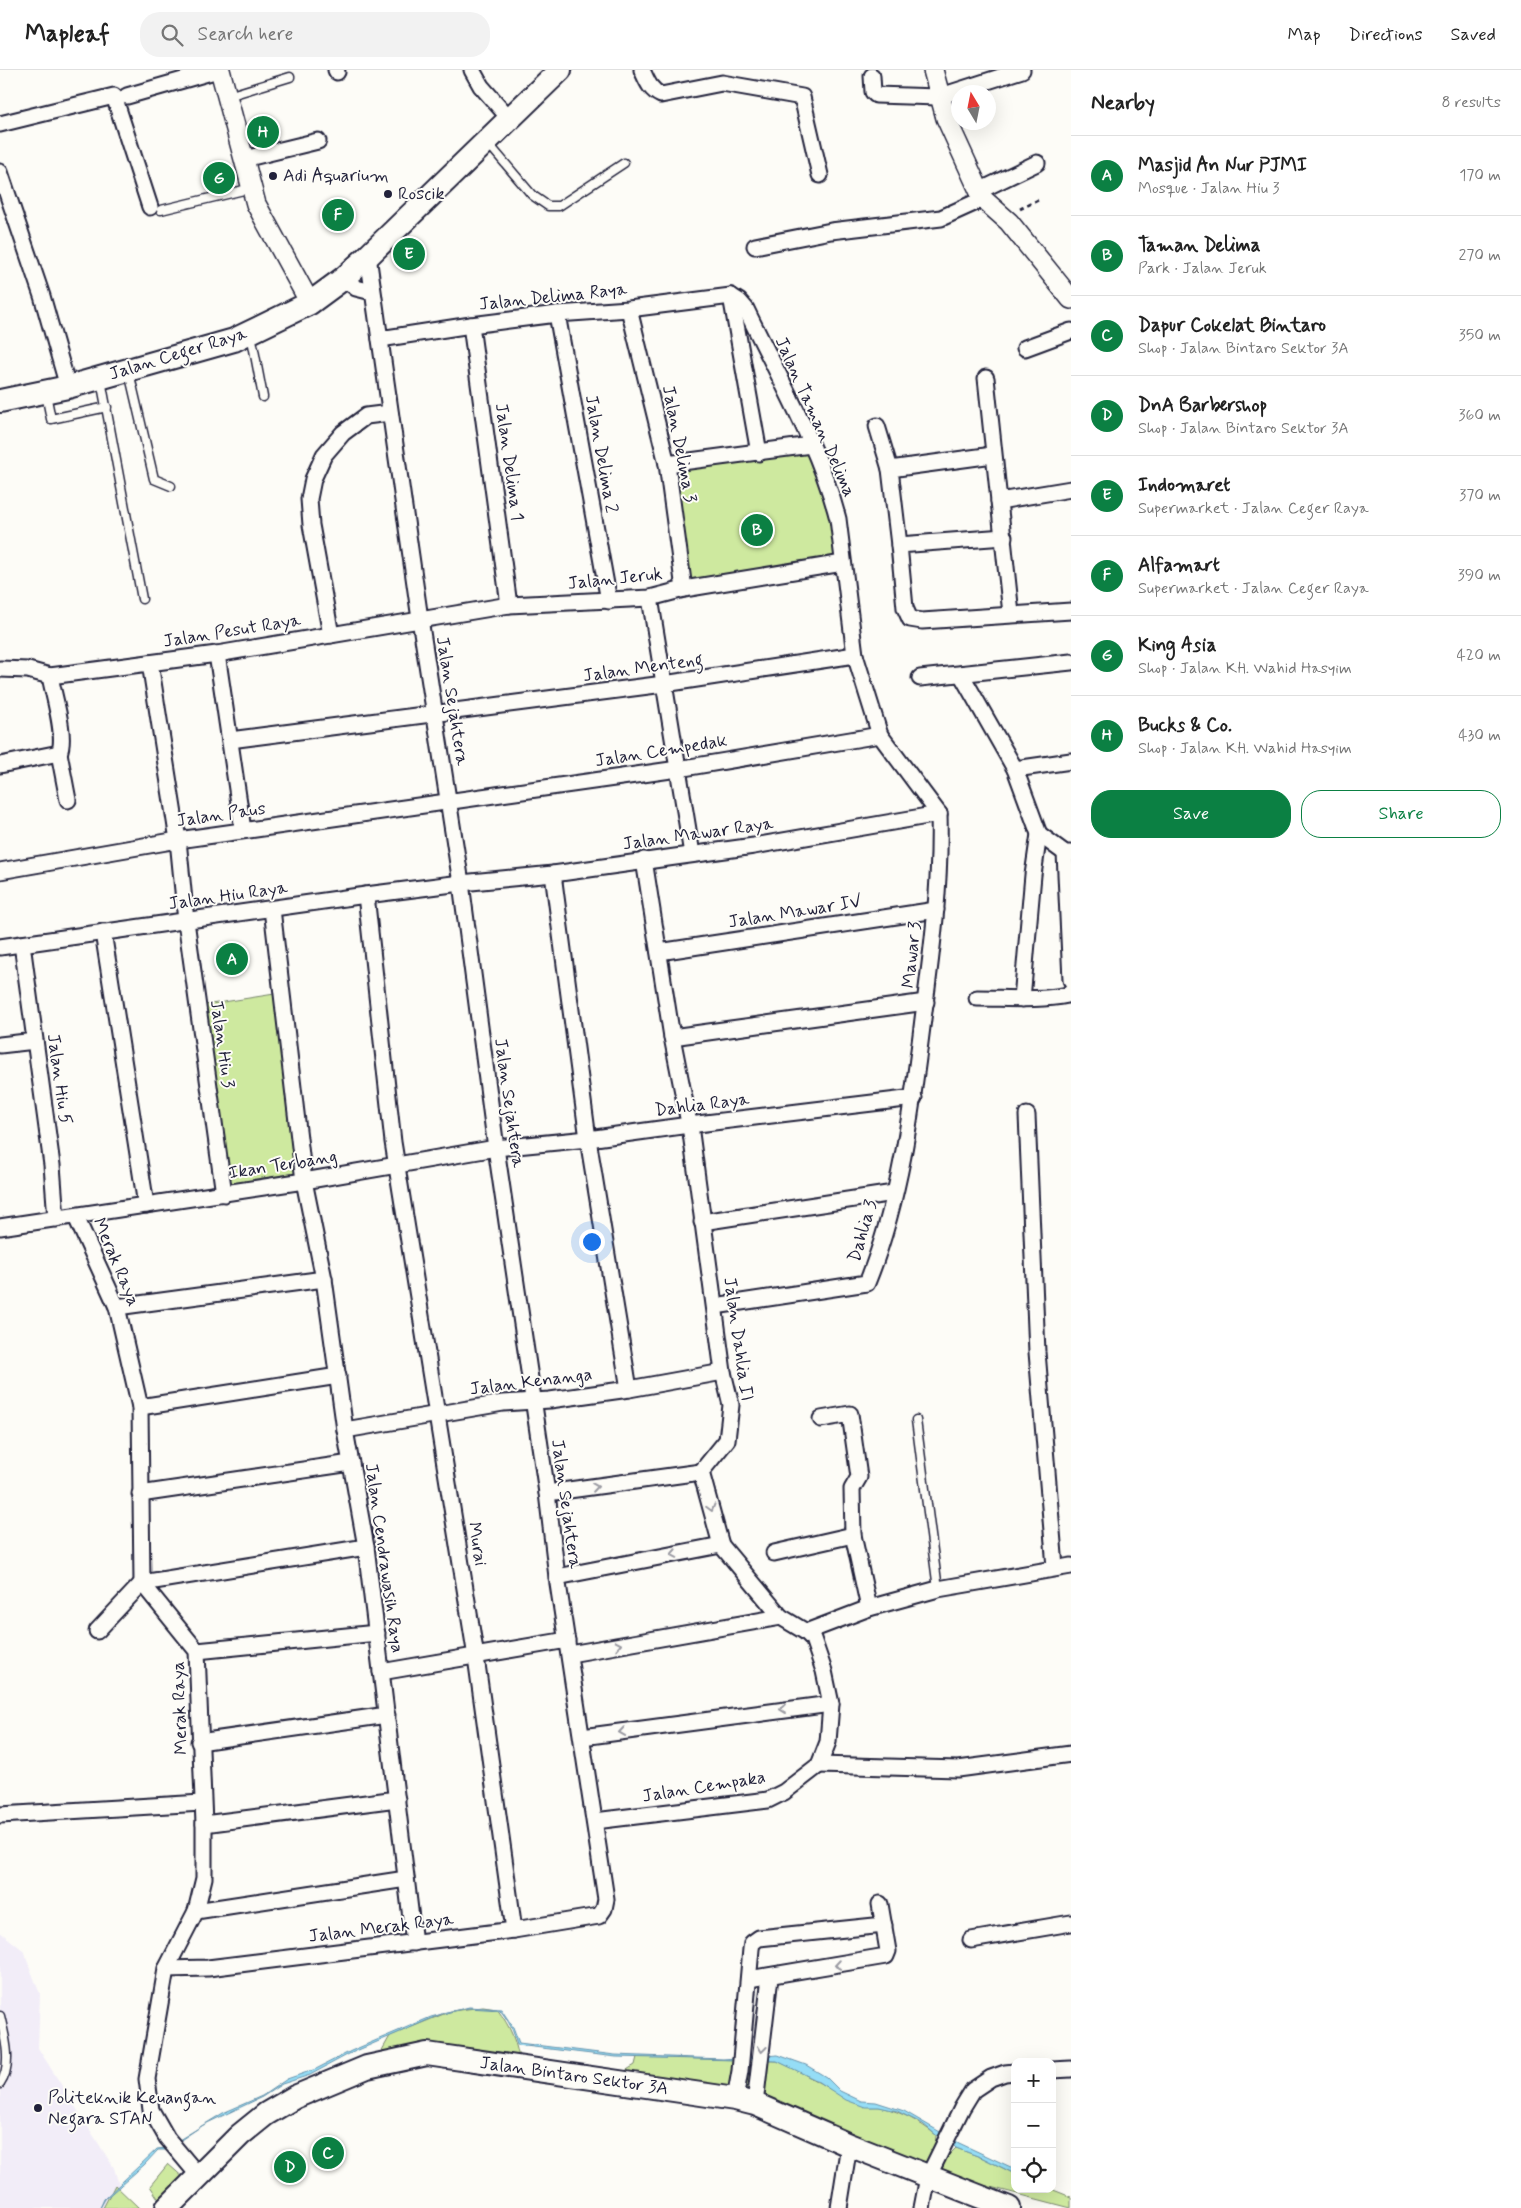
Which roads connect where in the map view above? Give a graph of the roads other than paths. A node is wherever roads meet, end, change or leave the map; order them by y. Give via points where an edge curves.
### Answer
1 (219, 70) edge
2 (472, 70) edge
3 (560, 70) edge
4 (642, 70) edge
5 (933, 70) edge
6 (1022, 70) edge
7 (872, 76) dead end
8 (290, 77) dead end
9 (127, 96) dead end
10 (226, 96) junction
11 (938, 96) junction
12 (510, 119) junction
13 (0, 124) edge
14 (318, 142) dead end
15 (487, 142) junction
16 (244, 158) junction
17 (624, 163) dead end
18 (1037, 163) dead end
19 (0, 172) edge
20 (820, 174) dead end
21 (252, 188) junction
22 (981, 195) junction
23 (156, 209) joint
24 (755, 246) dead end
25 (368, 256) junction
26 (344, 278) junction
27 (372, 292) junction
28 (731, 296) junction
29 (1071, 299) edge
30 (310, 303) junction
31 (629, 309) junction
32 (557, 314) junction
33 (471, 325) junction
34 (1071, 331) edge
35 (250, 332) junction
36 (380, 339) junction
37 (1025, 348) dead end
38 (129, 370) junction
39 (101, 378) junction
40 (986, 378) dead end
41 (68, 387) junction
42 (45, 392) junction
43 (263, 397) dead end
44 (0, 401) edge
45 (107, 408) junction
46 (390, 413) junction
47 (877, 426) dead end
48 (811, 445) junction
49 (759, 453) junction
50 (993, 455) junction
51 (667, 464) junction
52 (890, 469) junction
53 (171, 486) dead end
54 (1071, 489) edge
55 (999, 501) junction
56 (1004, 537) junction
57 (899, 546) junction
58 (843, 563) junction
59 (684, 589) junction
60 (650, 598) junction
61 (142, 599) dead end
62 (608, 601) junction
63 (509, 605) junction
64 (1071, 611) edge
65 (1011, 614) junction
66 (420, 620) junction
67 (331, 635) junction
68 (217, 654) junction
69 (855, 655) junction
70 (1071, 662) edge
71 (150, 663) junction
72 (0, 669) edge
73 (960, 674) junction
74 (50, 676) junction
75 (920, 678) dead end
76 (664, 684) junction
77 (434, 714) junction
78 (880, 735) junction
79 (230, 740) junction
80 (59, 753) junction
81 (1071, 762) edge
82 (0, 765) edge
83 (678, 769) junction
84 (1015, 769) junction
85 (68, 800) dead end
86 (448, 802) junction
87 (939, 814) junction
88 (243, 830) junction
89 (1039, 834) junction
90 (178, 840) junction
91 (1068, 853) edge
92 (692, 854) junction
93 (644, 860) junction
94 (0, 871) edge
95 (553, 874) junction
96 (461, 883) junction
97 (366, 895) junction
98 (272, 908) junction
99 (936, 910) junction
100 (186, 921) junction
101 (103, 932) junction
102 (22, 944) junction
103 (0, 947) edge
104 (659, 952) junction
105 (1071, 980) edge
106 (1071, 991) edge
107 (977, 998) dead end
108 (1022, 999) junction
109 (926, 1002) junction
110 (672, 1037) junction
111 (35, 1041) junction
112 (0, 1045) edge
113 (914, 1098) junction
114 (1028, 1115) dead end
115 (689, 1125) junction
116 (588, 1139) junction
117 (496, 1148) junction
118 (398, 1165) junction
119 (304, 1181) junction
120 (894, 1193) junction
121 (224, 1194) junction
122 (146, 1205) junction
123 (76, 1217) junction
124 (56, 1220) junction
125 (702, 1222) junction
126 (0, 1227) edge
127 (324, 1279) junction
128 (715, 1306) junction
129 (117, 1307) junction
130 (723, 1372) junction
131 (338, 1376) junction
132 (629, 1389) junction
133 (533, 1400) junction
134 (140, 1407) junction
135 (437, 1414) junction
136 (821, 1419) dead end
137 (916, 1420) dead end
138 (345, 1430) junction
139 (350, 1463) junction
140 (701, 1472) junction
141 (140, 1494) junction
142 (547, 1494) junction
143 (853, 1535) junction
144 (721, 1544) junction
145 (366, 1547) junction
146 (774, 1553) dead end
147 (1071, 1566) edge
148 (1055, 1567) junction
149 (557, 1576) junction
150 (142, 1583) junction
151 (938, 1589) junction
152 (869, 1608) junction
153 (781, 1617) junction
154 (96, 1631) dead end
155 (806, 1632) junction
156 (377, 1633) junction
157 (569, 1647) junction
158 (197, 1651) junction
159 (476, 1657) junction
160 (381, 1672) junction
161 (831, 1704) junction
162 (386, 1715) junction
163 (582, 1737) junction
164 (200, 1742) junction
165 (1071, 1754) edge
166 (819, 1765) junction
167 (397, 1800) junction
168 (202, 1803) junction
169 (0, 1814) edge
170 (595, 1821) junction
171 (204, 1824) junction
172 (406, 1879) junction
173 (880, 1904) dead end
174 (196, 1911) junction
175 (599, 1916) joint
176 (1071, 1923) edge
177 (884, 1925) junction
178 (514, 1930) junction
179 (971, 1940) dead end
180 (414, 1943) junction
181 (166, 1969) junction
182 (770, 1977) junction
183 (749, 1979) junction
184 (0, 2016) edge
185 (1071, 2069) edge
186 (1056, 2070) edge
187 (1011, 2073) edge
188 (0, 2084) edge
189 (745, 2102) junction
190 (849, 2146) junction
191 (191, 2167) junction
192 (928, 2177) junction
193 (167, 2208) edge
194 (839, 2208) edge
195 (922, 2208) edge
196 (1009, 2208) edge

1 - 9 street
1 - 10 street
2 - 12 street via 481,86
3 - 12 main road, Jalan Ceger Raya
4 - 20 street via 649,85 661,94 722,83 802,97
5 - 11 street
6 - 11 street
7 - 11 street via 876,95
8 - 10 lane
10 - 16 street
11 - 22 street
12 - 15 main road, Jalan Ceger Raya
13 - 23 street via 114,96
14 - 16 street
15 - 17 lane via 532,195 548,206 559,206
15 - 25 main road, Jalan Ceger Raya
16 - 21 street
18 - 22 street
19 - 41 street via 42,296
21 - 23 lane
21 - 30 street via 256,204
22 - 24 street via 941,218 831,231
22 - 29 street via 1009,222
25 - 26 main road, Jalan Ceger Raya
25 - 27 street, Jalan Sejahtera
26 - 27 street via 356,288
26 - 30 main road, Jalan Ceger Raya
27 - 36 street, Jalan Sejahtera
28 - 31 street, Jalan Delima Raya
28 - 48 street, Jalan Taman Delima via 746,308
28 - 49 street
30 - 35 main road, Jalan Ceger Raya
31 - 32 street, Jalan Delima Raya
31 - 51 street, Jalan Delima 3
32 - 33 street, Jalan Delima Raya
32 - 62 street, Jalan Delima 2
33 - 36 street, Jalan Delima Raya
33 - 63 street, Jalan Delima 1
34 - 37 street
35 - 38 main road, Jalan Ceger Raya via 234,340
35 - 43 lane
36 - 46 street, Jalan Sejahtera
38 - 39 main road, Jalan Ceger Raya
38 - 53 lane via 154,479
39 - 41 main road, Jalan Ceger Raya
39 - 45 lane
40 - 50 street
41 - 42 main road, Jalan Ceger Raya
42 - 44 main road, Jalan Ceger Raya
42 - 45 lane via 51,419
45 - 61 lane
46 - 66 street, Jalan Sejahtera
46 - 67 street via 366,416 344,432 324,455 313,479 309,500 311,525
47 - 52 street
48 - 49 street
48 - 58 street, Jalan Taman Delima via 838,519
49 - 51 street
50 - 52 street
50 - 55 street
51 - 59 street, Jalan Delima 3
52 - 57 street
54 - 55 street
55 - 56 street
56 - 57 street
56 - 65 street
57 - 65 street via 905,608 910,619 922,621
58 - 59 street, Jalan Jeruk
58 - 69 street, Jalan Taman Delima
59 - 60 street, Jalan Jeruk
60 - 62 street, Jalan Jeruk
60 - 76 street
62 - 63 street, Jalan Jeruk
63 - 66 street, Jalan Jeruk
64 - 65 street
66 - 67 street, Jalan Pesut Raya
66 - 77 street, Jalan Sejahtera
67 - 68 street, Jalan Pesut Raya
68 - 71 street, Jalan Pesut Raya
68 - 79 street
69 - 76 street, Jalan Menteng
69 - 78 street, Jalan Taman Delima
70 - 73 street
71 - 74 street, Jalan Pesut Raya
71 - 90 street, Jalan Hiu 3
72 - 74 street via 28,670
73 - 75 street
73 - 84 street
74 - 80 street via 61,736
76 - 77 street, Jalan Menteng
76 - 83 street
77 - 79 street, Jalan Menteng
77 - 86 street, Jalan Sejahtera
78 - 83 street, Jalan Cempedak
78 - 87 street, Jalan Taman Delima
79 - 88 street
80 - 82 street
80 - 85 street
81 - 84 street
83 - 86 street, Jalan Cempedak
83 - 92 street
84 - 89 street
86 - 88 street, Jalan Paus
86 - 96 street, Jalan Sejahtera
87 - 92 street, Jalan Mawar Raya
87 - 99 street, Mawar 3
88 - 90 street, Jalan Paus
89 - 91 street
89 - 108 street
90 - 94 street, Jalan Paus
90 - 100 street, Jalan Hiu 3
91 - 105 street
92 - 93 street, Jalan Mawar Raya
93 - 95 street, Jalan Mawar Raya
93 - 104 street, Jalan Dahlia II
95 - 96 street, Jalan Mawar Raya
95 - 116 street
96 - 97 street, Jalan Hiu Raya
96 - 117 street, Jalan Sejahtera
97 - 98 street, Jalan Hiu Raya
97 - 118 street, Murai
98 - 100 street, Jalan Hiu Raya
98 - 119 street, Jalan Cendrawasih Raya
99 - 104 street, Jalan Mawar IV
99 - 109 street, Mawar 3
100 - 101 street, Jalan Hiu Raya
100 - 121 street, Jalan Hiu 3
101 - 102 street, Jalan Hiu Raya
101 - 122 street
102 - 103 street, Jalan Hiu Raya
102 - 111 street, Jalan Hiu 5
104 - 110 street, Jalan Dahlia II
106 - 108 street via 1068,995
107 - 108 street
109 - 110 street
109 - 113 street, Mawar 3
110 - 115 street, Jalan Dahlia II
111 - 112 street
111 - 124 street, Jalan Hiu 5
113 - 115 street, Dahlia Raya
113 - 120 street, Dahlia 3
114 - 148 street via 1037,1352
115 - 116 street, Dahlia Raya
115 - 125 street, Jalan Dahlia II
116 - 117 street, Dahlia Raya
116 - 132 street
117 - 118 street, Ikan Terbang
117 - 133 street, Jalan Sejahtera
118 - 119 street, Ikan Terbang
118 - 135 street, Murai
119 - 121 street, Ikan Terbang
119 - 127 street, Jalan Cendrawasih Raya
120 - 125 street
120 - 128 street, Dahlia 3 via 867,1283
121 - 122 street, Ikan Terbang
122 - 123 street, Ikan Terbang
123 - 124 street, Ikan Terbang
123 - 129 street, Merak Raya
124 - 126 street, Ikan Terbang
125 - 128 street, Jalan Dahlia II
127 - 129 street
127 - 131 street, Jalan Cendrawasih Raya
128 - 130 street, Jalan Dahlia II
129 - 134 street, Merak Raya
130 - 132 street, Jalan Kenanga
130 - 140 street, Jalan Dahlia II via 730,1405 727,1440
131 - 134 street
131 - 138 street, Jalan Cendrawasih Raya
132 - 133 street, Jalan Kenanga
133 - 135 street, Jalan Kenanga
133 - 142 street, Jalan Sejahtera
134 - 141 street, Merak Raya
135 - 138 street, Jalan Kenanga
135 - 159 street, Murai
136 - 143 street via 850,1414 859,1477 852,1489
137 - 151 lane
138 - 139 street, Jalan Cendrawasih Raya
139 - 141 street
139 - 145 street, Jalan Cendrawasih Raya
142 -> 140 street
140 -> 144 street
141 - 150 street, Merak Raya
142 - 149 street, Jalan Sejahtera
143 - 146 street
143 - 152 street
144 -> 149 street
144 - 153 street
145 - 150 street
145 - 156 street, Jalan Cendrawasih Raya
147 - 148 street
148 - 151 street
149 - 157 street, Jalan Sejahtera
150 - 154 street
150 - 158 street, Merak Raya
151 - 152 street
152 - 155 street
153 - 155 street
157 -> 153 street
155 - 161 street via 813,1639
156 - 158 street
156 - 160 street, Jalan Cendrawasih Raya
157 - 159 street
157 - 163 street, Jalan Sejahtera
158 - 164 street, Merak Raya
159 - 160 street
159 - 178 street, Murai
160 - 162 street, Jalan Cendrawasih Raya
161 -> 163 street
161 - 166 street via 828,1742
162 - 164 street
162 - 167 street, Jalan Cendrawasih Raya
163 - 170 street, Jalan Sejahtera
164 - 168 street, Merak Raya
165 - 166 street via 958,1769
166 - 170 street, Jalan Cempaka via 768,1800
167 - 171 street
167 - 172 street, Jalan Cendrawasih Raya
168 - 169 street
168 - 171 street, Merak Raya
170 - 175 street, Jalan Sejahtera via 606,1898
171 - 174 street, Merak Raya via 204,1878
172 - 174 street
172 - 180 street, Jalan Cendrawasih Raya
173 - 177 street
174 - 181 street, Merak Raya
175 - 178 street, Jalan Merak Raya
176 - 179 street
177 -> 182 street via 886,1956
177 - 183 street via 759,1938 752,1944
178 - 180 street, Jalan Merak Raya
180 - 181 street, Jalan Merak Raya via 208,1968
181 - 191 street, Merak Raya via 147,2079 151,2110 167,2138
182 - 183 street
182 -> 189 street via 760,2072
183 - 189 street via 740,2070
184 - 188 lane via 8,2062
185 - 186 street
187 - 192 street via 991,2078 973,2090
189 - 190 main road, Jalan Bintaro Sektor 3A
189 - 191 main road, Jalan Bintaro Sektor 3A via 427,2054 367,2067 295,2097
190 - 192 main road, Jalan Bintaro Sektor 3A
190 - 194 street
191 - 193 main road, Jalan Bintaro Sektor 3A
192 - 195 street
192 - 196 main road, Jalan Bintaro Sektor 3A

